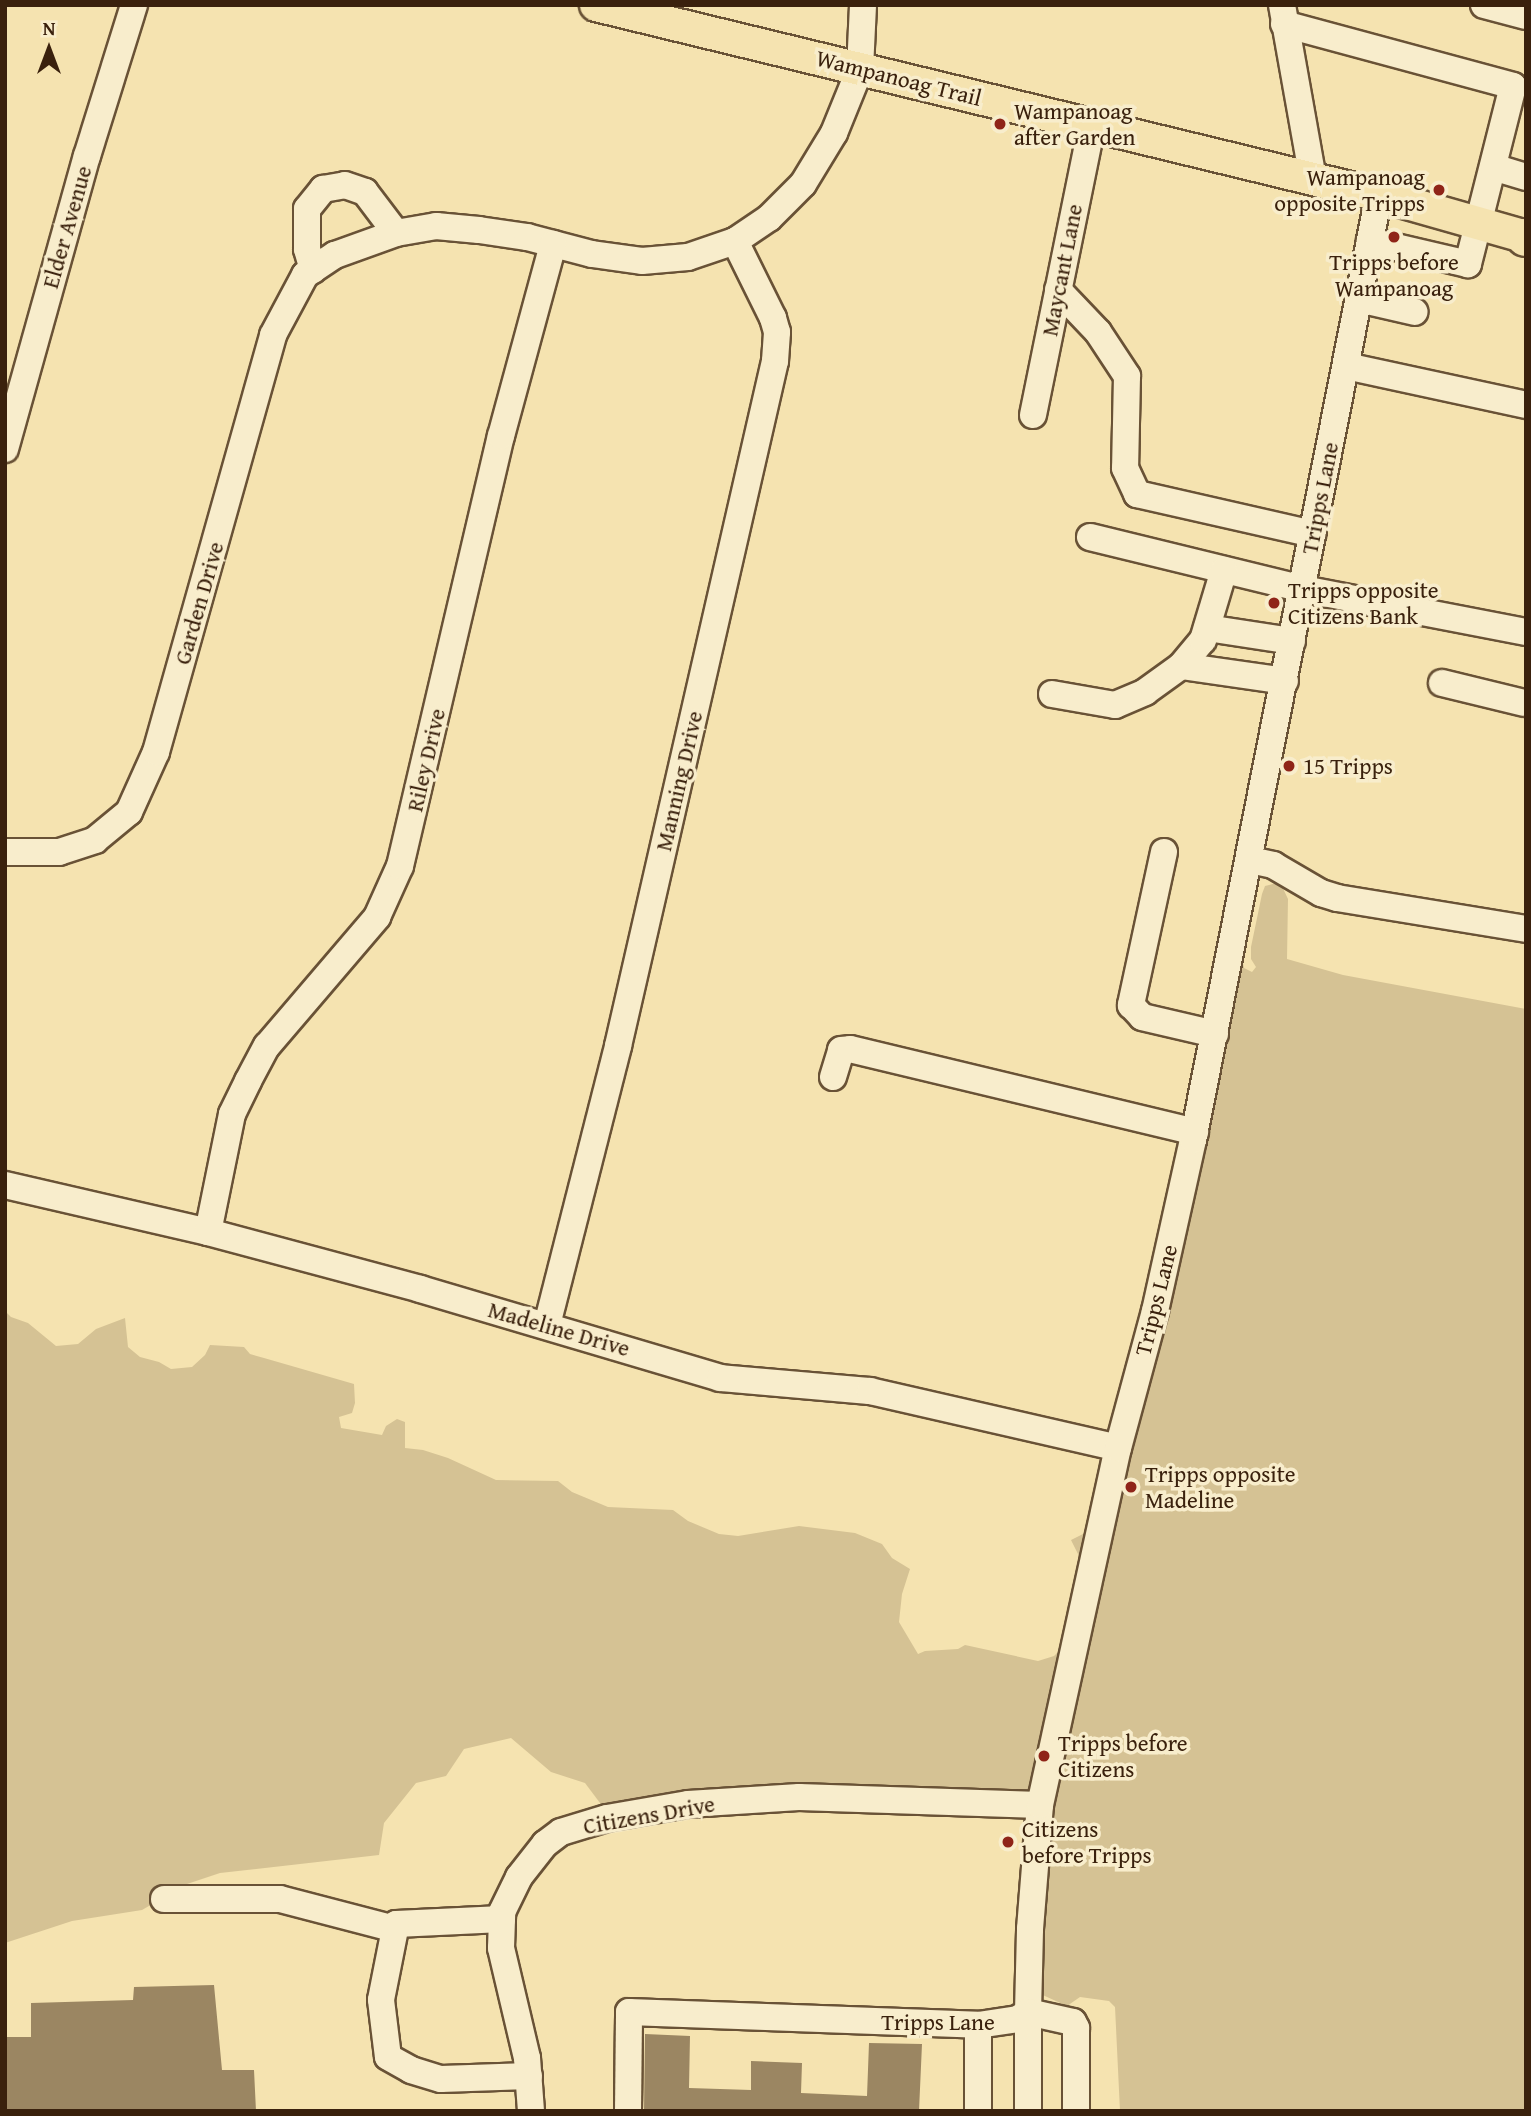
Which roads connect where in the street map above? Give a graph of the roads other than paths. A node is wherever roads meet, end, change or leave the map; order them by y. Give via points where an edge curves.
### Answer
1 (134, 5) edge
2 (596, 5) edge
3 (863, 5) edge
4 (1483, 5) edge
5 (1283, 15) edge
6 (1526, 16) edge
7 (860, 69) junction
8 (1520, 88) edge
9 (1091, 125) junction
10 (1493, 167) junction
11 (1526, 177) edge
12 (1313, 178) junction
13 (1379, 195) junction
14 (1479, 222) junction
15 (396, 233) junction
16 (1526, 237) edge
17 (736, 241) junction
18 (1370, 242) junction
19 (553, 244) junction
20 (313, 270) junction
21 (1058, 290) junction
22 (1359, 299) junction
23 (1415, 312) dead end
24 (1346, 366) junction
25 (1526, 405) edge
26 (1033, 415) dead end
27 (6, 443) edge
28 (1313, 534) junction
29 (1090, 537) dead end
30 (1224, 570) junction
31 (1303, 589) junction
32 (1207, 628) junction
33 (1526, 632) edge
34 (1292, 641) junction
35 (1181, 666) junction
36 (1285, 681) junction
37 (1442, 683) dead end
38 (1052, 694) dead end
39 (1524, 703) dead end
40 (5, 852) edge
41 (1164, 852) dead end
42 (1250, 860) junction
43 (1526, 929) edge
44 (1215, 1034) junction
45 (833, 1077) dead end
46 (1195, 1132) junction
47 (5, 1185) edge
48 (208, 1232) junction
49 (547, 1325) junction
50 (1118, 1448) junction
51 (1040, 1805) junction
52 (164, 1899) dead end
53 (502, 1919) junction
54 (395, 1929) junction
55 (1028, 2012) junction
56 (978, 2025) junction
57 (528, 2076) junction
58 (531, 2111) edge
59 (628, 2111) edge
60 (978, 2111) edge
61 (1028, 2111) edge
62 (1076, 2111) edge

1 - 27 street, Elder Avenue
2 - 7 main road, Wampanoag Trail
3 - 7 street, Garden Drive
4 - 6 street
5 - 8 street
5 - 12 street
7 - 9 main road, Wampanoag Trail
7 - 17 street, Garden Drive via 834,133 803,184 769,218
8 - 10 street
9 - 12 main road, Wampanoag Trail
9 - 21 street, Maycant Lane
10 - 11 street
10 - 14 street
12 - 13 main road, Wampanoag Trail
13 - 14 main road, Wampanoag Trail
13 - 18 street, Tripps Lane
14 - 16 main road, Wampanoag Trail
14 - 18 street via 1468,264
15 - 19 street, Garden Drive via 436,226
15 - 20 street, Garden Drive via 335,255
15 - 20 street via 365,192 345,185 323,189 307,209 307,249
17 - 19 street, Garden Drive via 688,257 642,261
17 - 49 street, Manning Drive via 773,317 775,361 618,1046
18 - 22 street, Tripps Lane
19 - 48 street, Riley Drive via 501,436 400,866 376,917 267,1046 248,1081 232,1114
20 - 40 street, Garden Drive via 305,275 273,335 156,752 129,812 95,839 59,852
21 - 26 street, Maycant Lane
21 - 28 street via 1098,332 1127,376 1125,468 1137,494
22 - 23 street
22 - 24 street, Tripps Lane
24 - 25 street
24 - 28 street, Tripps Lane
28 - 31 street, Tripps Lane
29 - 30 street
30 - 31 street
30 - 32 street
31 - 33 street
31 - 34 street, Tripps Lane
32 - 34 street
32 - 35 street
34 - 36 street, Tripps Lane
35 - 36 street
35 - 38 street via 1145,692 1115,705
36 - 42 street, Tripps Lane
37 - 39 street
41 - 44 street via 1131,1005 1142,1017
42 - 43 street via 1273,865 1337,898
42 - 44 street, Tripps Lane
44 - 46 street, Tripps Lane
45 - 46 street via 841,1050 850,1049
46 - 50 street, Tripps Lane via 1155,1311
47 - 48 street, Madeline Drive
48 - 49 street, Madeline Drive
49 - 50 street, Madeline Drive via 720,1378 870,1391
50 - 51 street, Tripps Lane
51 - 53 street, Citizens Drive via 848,1797 688,1804 607,1818 561,1832 545,1844 513,1886
51 - 55 street, Tripps Lane
52 - 54 street via 280,1899
53 - 54 street via 396,1924
53 - 57 street, Citizens Drive via 501,1948
54 - 57 street via 381,2000 388,2057 441,2079
55 - 56 street, Tripps Lane via 1018,2019
55 - 61 street
55 - 62 street via 1073,2022 1076,2028
56 - 59 street, Tripps Lane via 629,2012
56 - 60 street
57 - 58 street, Citizens Drive

